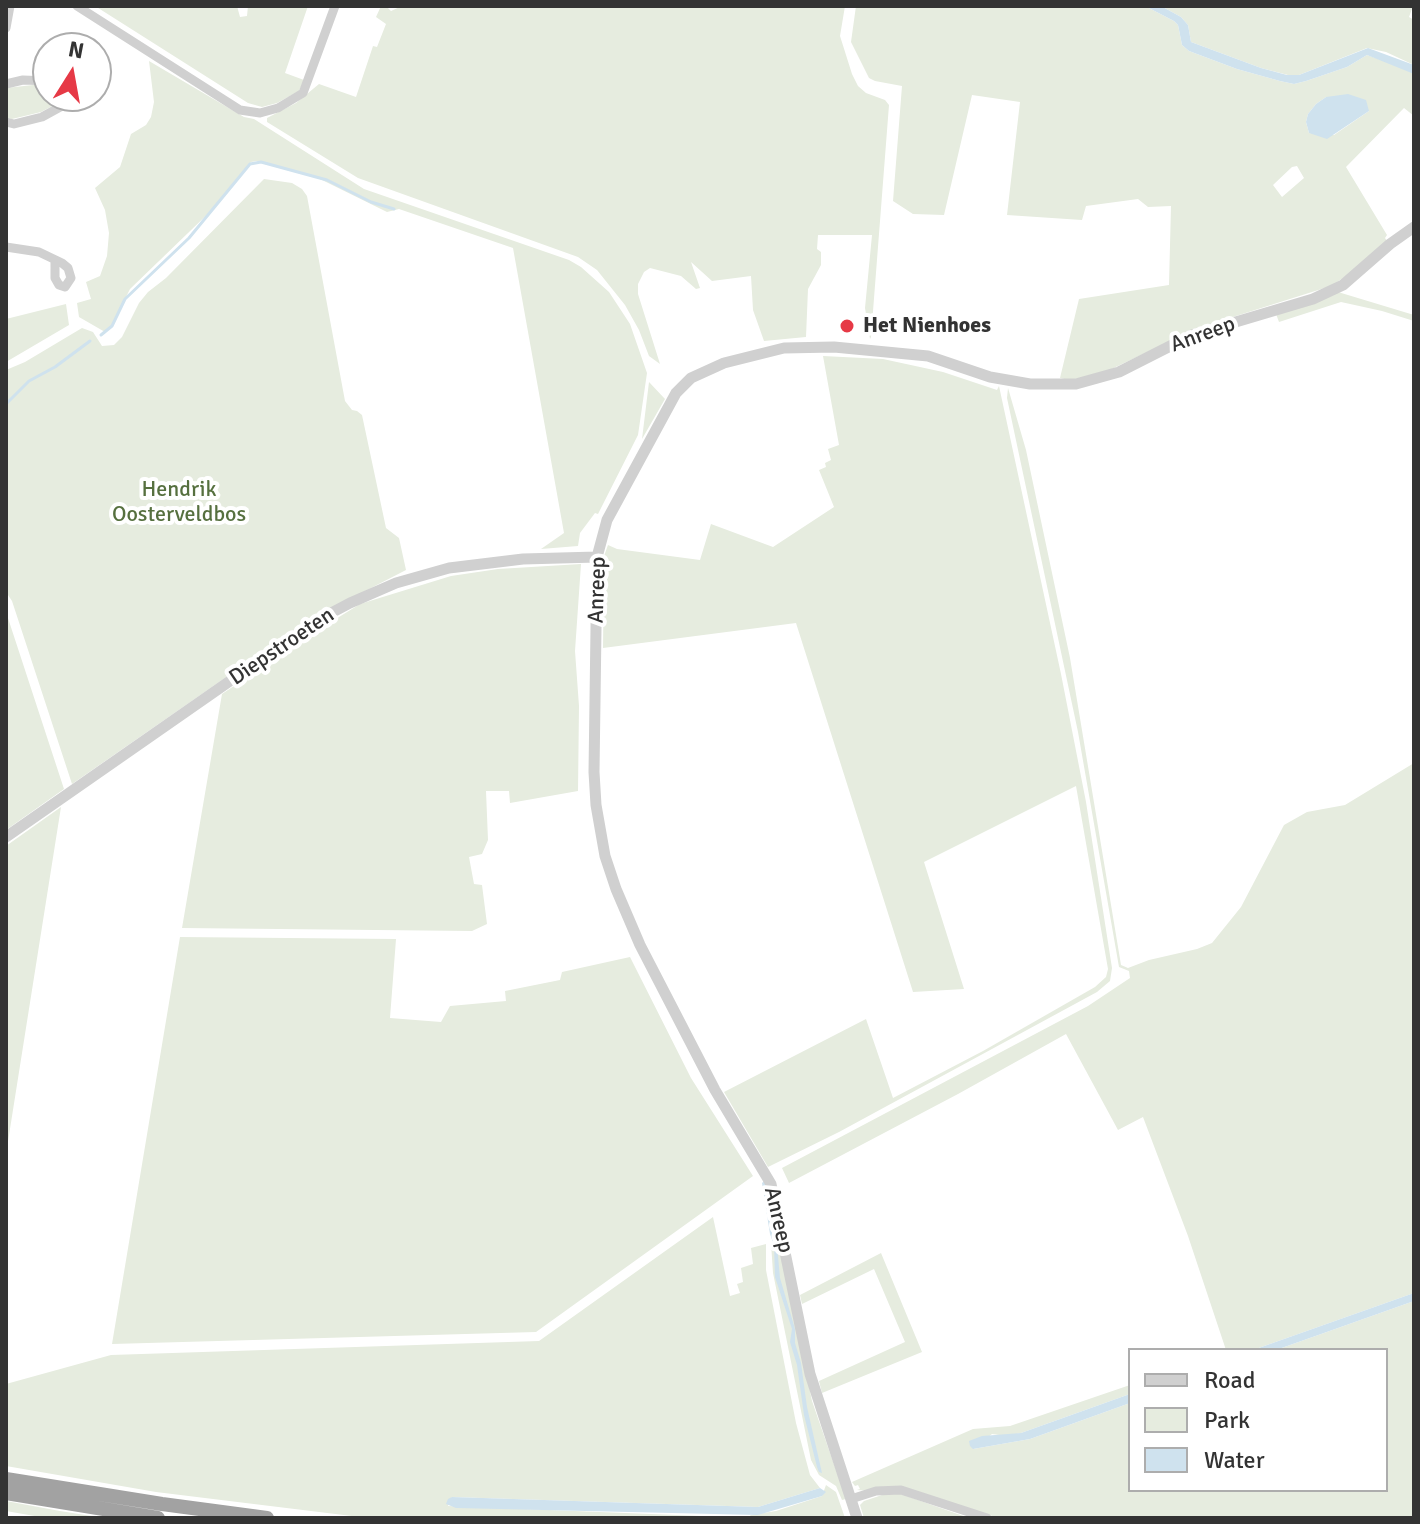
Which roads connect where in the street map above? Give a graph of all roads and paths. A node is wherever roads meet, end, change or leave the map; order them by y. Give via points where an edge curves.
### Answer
1 (10, 6) edge
2 (77, 6) edge
3 (335, 6) edge
4 (6, 28) edge
5 (32, 80) edge
6 (6, 84) edge
7 (51, 112) edge
8 (6, 122) edge
9 (1414, 227) edge
10 (6, 247) edge
11 (55, 260) dead end
12 (597, 557) junction
13 (6, 837) edge
14 (6, 1479) edge
15 (6, 1493) edge
16 (851, 1499) junction
17 (158, 1518) edge
18 (267, 1518) edge
19 (857, 1518) edge
20 (987, 1518) edge

1 - 4 street
2 - 3 street via 240,110 260,113 303,93
5 - 6 street
7 - 8 street
9 - 12 street, Anreep via 1343,285 1313,299 1192,335 1119,372 1076,384 1030,384 928,356 834,347 784,348 714,367 676,393 607,520
10 - 11 street
12 - 13 street, Diepstroeten via 449,568 350,603 316,621
12 - 16 street, Anreep via 594,772 605,856 640,945 771,1184 810,1374
14 - 18 highway
15 - 17 highway
16 - 19 street, Anreep
16 - 20 street via 901,1490

